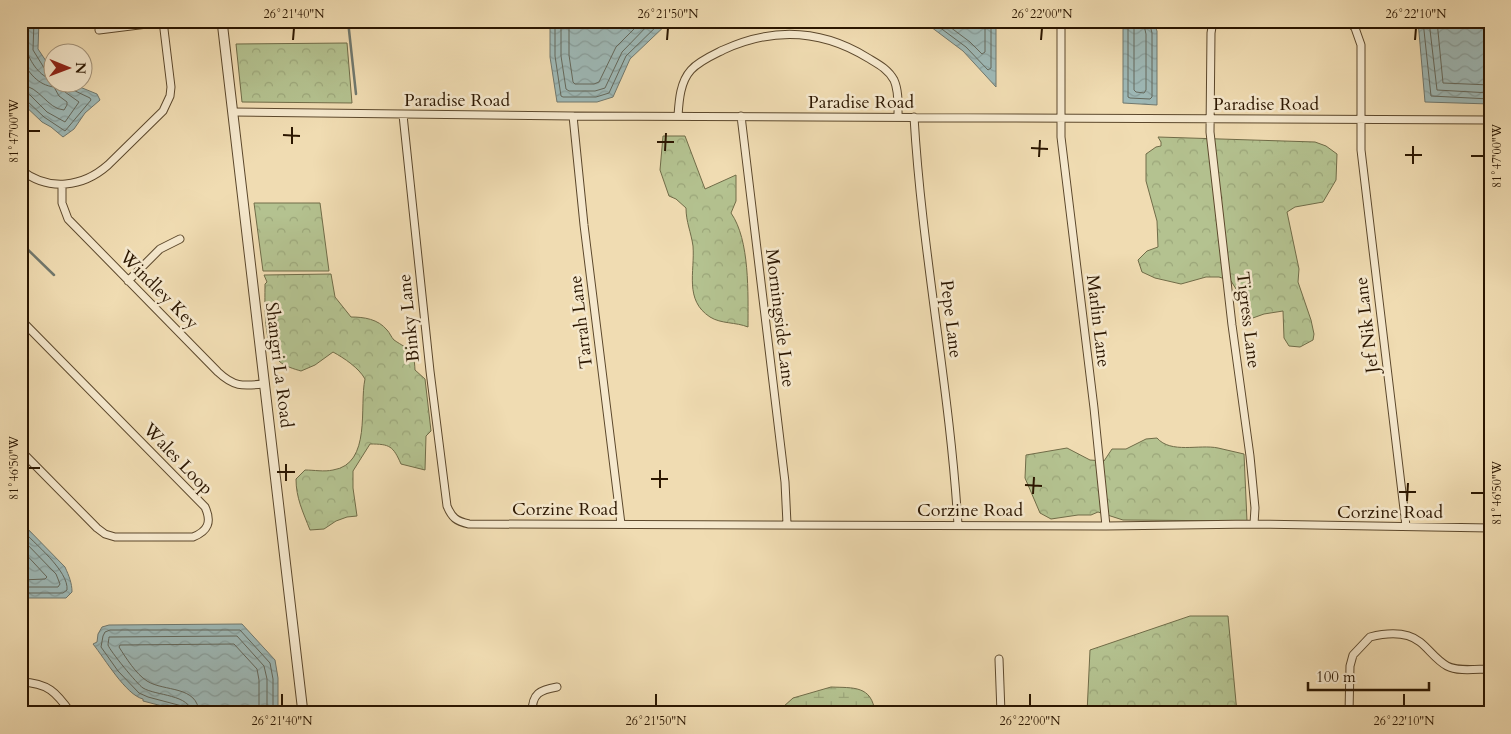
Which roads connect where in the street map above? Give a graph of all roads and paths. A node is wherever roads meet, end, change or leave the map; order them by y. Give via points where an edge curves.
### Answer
1 (222, 21) edge
2 (1060, 21) edge
3 (1212, 21) edge
4 (1349, 21) edge
5 (163, 22) edge
6 (100, 30) dead end
7 (233, 112) junction
8 (403, 115) junction
9 (573, 116) junction
10 (678, 116) junction
11 (741, 116) junction
12 (898, 117) junction
13 (914, 117) junction
14 (1060, 119) junction
15 (1210, 119) junction
16 (1360, 120) junction
17 (1490, 120) edge
18 (21, 170) edge
19 (62, 185) junction
20 (180, 239) dead end
21 (128, 281) junction
22 (21, 320) edge
23 (264, 384) junction
24 (21, 451) edge
25 (451, 517) joint
26 (621, 524) junction
27 (787, 524) junction
28 (1254, 524) junction
29 (958, 525) junction
30 (1106, 526) junction
31 (1406, 526) junction
32 (1490, 528) edge
33 (999, 659) dead end
34 (1490, 669) edge
35 (21, 682) edge
36 (557, 687) dead end
37 (71, 713) edge
38 (303, 713) edge
39 (532, 713) edge
40 (1001, 713) edge
41 (1349, 713) edge

1 - 7 street, Shangri La Road
2 - 14 street, Marlin Lane
3 - 15 street, Tigress Lane
4 - 16 street, Jef Nik Lane via 1361,45
5 - 6 street
5 - 19 street via 171,87 168,104 101,171 84,180
7 - 8 street, Paradise Road
7 - 23 street, Shangri La Road
8 - 9 street, Paradise Road
8 - 25 street, Binky Lane via 430,371
9 - 10 street, Paradise Road
9 - 26 street, Tarrah Lane
10 - 11 street, Paradise Road
10 - 12 street via 682,86 698,64 740,43 782,34 815,36 836,42 884,68 895,82
11 - 12 street, Paradise Road
11 - 27 street, Morningside Lane via 785,482
12 - 13 street, Paradise Road
13 - 14 street, Paradise Road
13 - 29 street, Pepe Lane
14 - 15 street, Paradise Road
14 - 30 street, Marlin Lane
15 - 16 street, Paradise Road
15 - 28 street, Tigress Lane via 1250,456
16 - 17 street, Paradise Road
16 - 31 street, Jef Nik Lane
18 - 19 street via 41,181
19 - 21 street, Windley Key via 62,203 68,219
20 - 21 street via 160,250
21 - 23 street, Windley Key via 224,378 241,386
22 - 24 street, Wales Loop via 204,507 208,525 193,537 115,537 105,534
23 - 38 street, Shangri La Road
25 - 26 street, Corzine Road via 469,524
26 - 27 street, Corzine Road
27 - 29 street, Corzine Road
28 - 30 street, Corzine Road
28 - 31 street, Corzine Road
29 - 30 street, Corzine Road
31 - 32 street, Corzine Road
33 - 40 street
34 - 41 street via 1446,665 1410,637 1398,634 1370,637 1352,655
35 - 37 street via 45,685 58,694
36 - 39 street via 541,690 532,701

